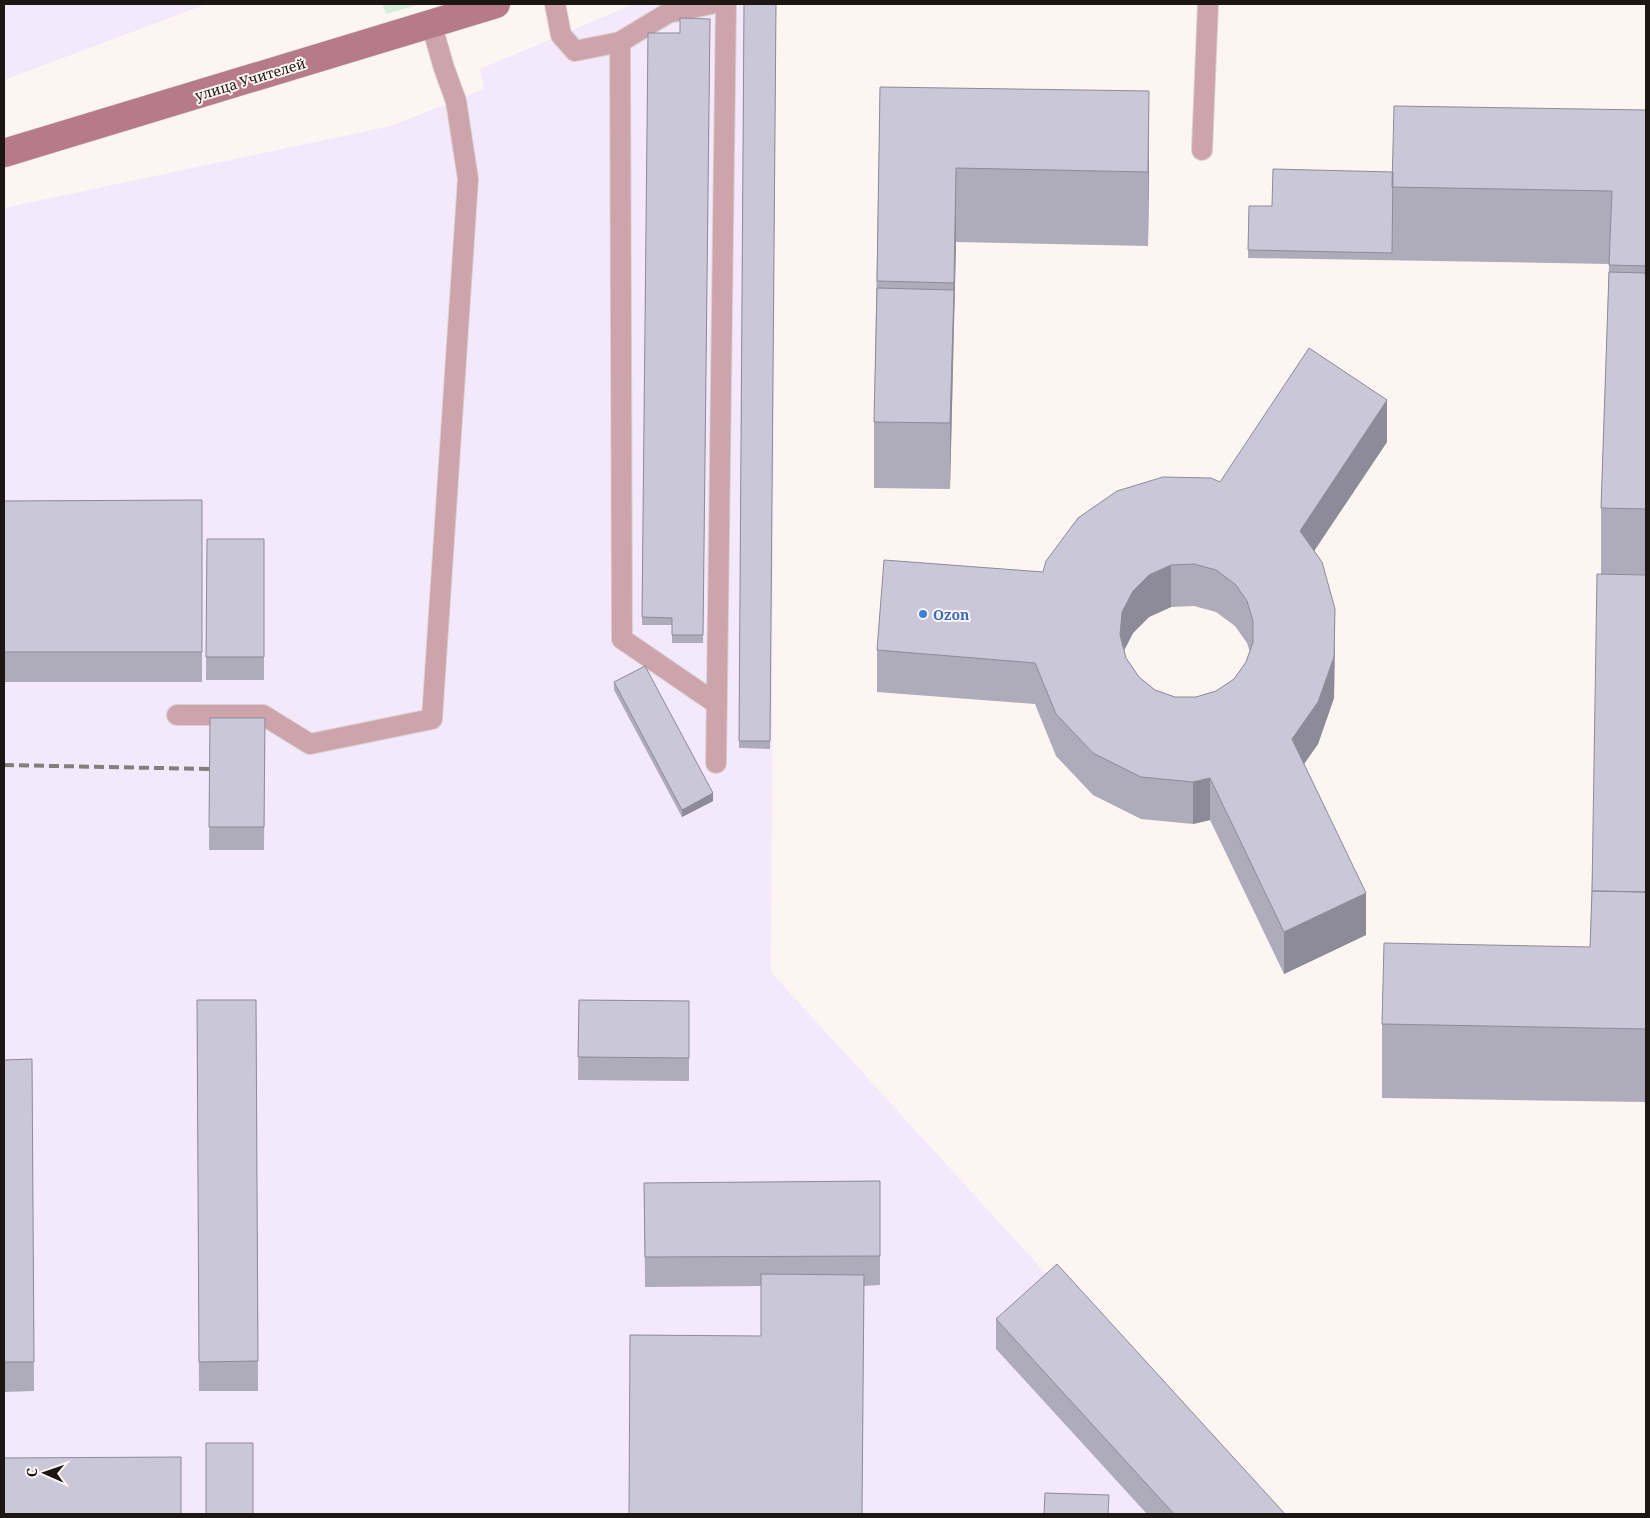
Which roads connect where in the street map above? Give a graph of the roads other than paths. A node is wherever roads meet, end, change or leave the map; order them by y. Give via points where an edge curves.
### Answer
1 (496, 4) edge
2 (555, 4) edge
3 (711, 4) edge
4 (726, 4) edge
5 (1208, 4) edge
6 (431, 24) junction
7 (620, 42) junction
8 (1202, 150) dead end
9 (4, 153) edge
10 (717, 704) junction
11 (177, 715) dead end
12 (716, 763) dead end

1 - 6 main road, улица Учителей
2 - 7 lane via 561,35 575,51
3 - 7 lane via 668,13
4 - 10 lane
5 - 8 lane
6 - 9 main road, улица Учителей
6 - 11 lane via 456,101 468,180 432,720 310,744 263,715
7 - 10 lane via 622,639
10 - 12 lane

